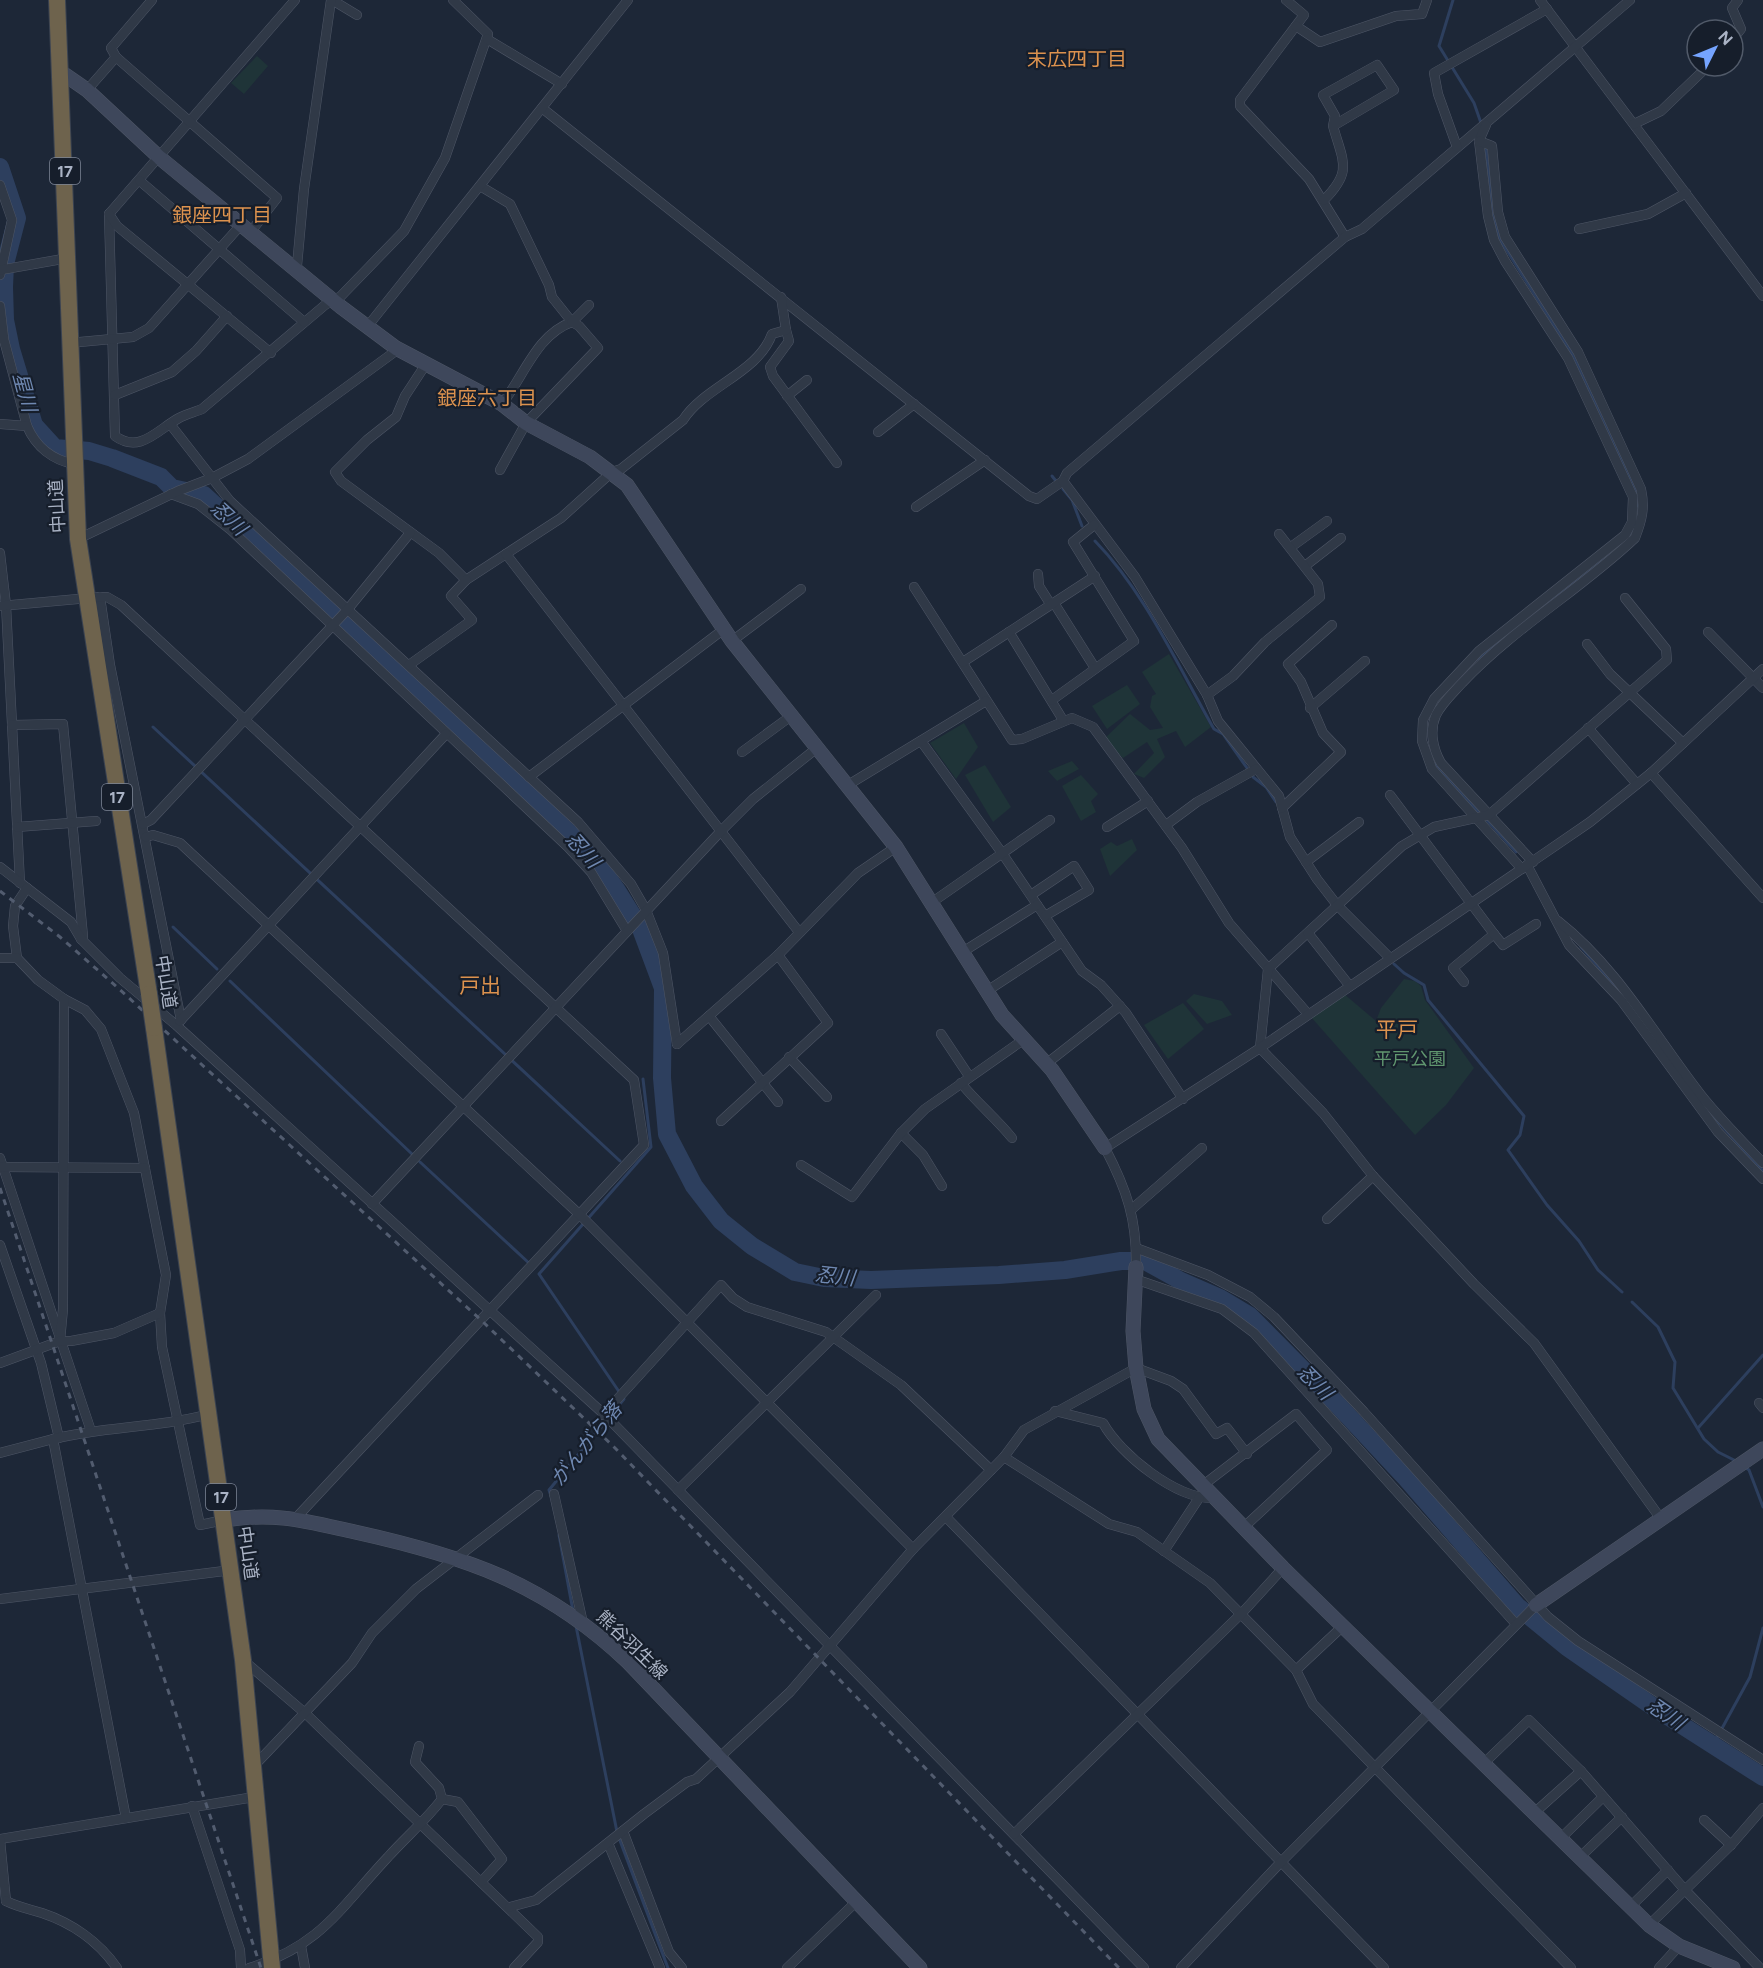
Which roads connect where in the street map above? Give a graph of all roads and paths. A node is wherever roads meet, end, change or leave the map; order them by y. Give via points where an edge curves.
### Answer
1 (57, 0) edge
2 (152, 0) edge
3 (295, 0) edge
4 (332, 0) edge
5 (453, 0) edge
6 (628, 0) edge
7 (1286, 0) edge
8 (1426, 0) edge
9 (1540, 0) edge
10 (1738, 0) edge
11 (1627, 1) edge
12 (1547, 9) junction
13 (357, 15) dead end
14 (1736, 18) edge
15 (1296, 26) junction
16 (487, 39) junction
17 (1576, 48) junction
18 (116, 57) junction
19 (61, 72) junction
20 (1695, 78) edge
21 (562, 84) junction
22 (87, 90) junction
23 (542, 108) junction
24 (191, 122) junction
25 (1487, 123) junction
26 (1634, 124) junction
27 (1333, 126) junction
28 (1479, 141) junction
29 (1457, 147) junction
30 (160, 158) junction
31 (140, 181) junction
32 (0, 185) edge
33 (480, 186) junction
34 (1686, 193) junction
35 (1324, 200) junction
36 (109, 214) junction
37 (1579, 229) dead end
38 (245, 230) junction
39 (1345, 237) junction
40 (220, 250) junction
41 (68, 258) junction
42 (3, 270) edge
43 (293, 270) junction
44 (189, 284) junction
45 (1763, 296) edge
46 (781, 297) junction
47 (332, 301) junction
48 (589, 305) dead end
49 (0, 306) edge
50 (228, 316) junction
51 (304, 322) junction
52 (572, 322) junction
53 (367, 327) junction
54 (786, 330) junction
55 (112, 341) junction
56 (69, 343) junction
57 (396, 348) junction
58 (271, 352) junction
59 (426, 364) junction
60 (807, 380) dead end
61 (115, 395) junction
62 (788, 396) junction
63 (502, 404) junction
64 (914, 404) junction
65 (526, 423) junction
66 (0, 424) edge
67 (170, 424) junction
68 (27, 426) junction
69 (878, 432) dead end
70 (985, 460) junction
71 (837, 463) dead end
72 (74, 467) junction
73 (500, 470) dead end
74 (612, 472) junction
75 (212, 478) junction
76 (1063, 481) junction
77 (174, 492) junction
78 (916, 507) dead end
79 (1327, 521) dead end
80 (1094, 525) junction
81 (410, 533) junction
82 (1279, 534) dead end
83 (1341, 538) dead end
84 (78, 539) junction
85 (1291, 548) junction
86 (0, 553) edge
87 (506, 554) junction
88 (1305, 566) junction
89 (1038, 574) dead end
90 (1095, 576) junction
91 (466, 580) junction
92 (914, 587) dead end
93 (801, 589) dead end
94 (93, 598) junction
95 (1624, 598) dead end
96 (1052, 604) junction
97 (3, 606) edge
98 (346, 611) junction
99 (1332, 625) dead end
100 (332, 626) junction
101 (724, 629) junction
102 (1009, 632) junction
103 (1708, 632) dead end
104 (732, 640) junction
105 (1587, 644) dead end
106 (1365, 660) dead end
107 (963, 662) junction
108 (409, 665) junction
109 (1095, 668) junction
110 (1763, 669) edge
111 (1752, 678) junction
112 (1763, 688) edge
113 (1629, 694) junction
114 (1207, 695) junction
115 (1052, 700) junction
116 (986, 701) junction
117 (622, 705) junction
118 (1310, 708) junction
119 (791, 716) junction
120 (246, 718) junction
121 (1063, 720) junction
122 (12, 725) junction
123 (1588, 728) junction
124 (447, 734) junction
125 (921, 741) junction
126 (1683, 743) junction
127 (817, 748) junction
128 (742, 752) dead end
129 (1256, 770) junction
130 (1651, 773) junction
131 (529, 777) junction
132 (1637, 784) junction
133 (848, 785) junction
134 (1390, 795) dead end
135 (1148, 801) junction
136 (1282, 808) junction
137 (1489, 815) junction
138 (1474, 817) junction
139 (1050, 820) dead end
140 (96, 821) dead end
141 (1359, 822) dead end
142 (72, 823) junction
143 (143, 824) junction
144 (1166, 825) junction
145 (362, 826) junction
146 (17, 827) junction
147 (1107, 827) dead end
148 (721, 831) junction
149 (1419, 836) junction
150 (146, 837) junction
151 (896, 847) junction
152 (1002, 853) junction
153 (1306, 862) junction
154 (1528, 865) junction
155 (0, 867) edge
156 (24, 885) junction
157 (1031, 895) junction
158 (1763, 898) edge
159 (931, 903) junction
160 (1471, 903) junction
161 (1337, 904) junction
162 (1037, 905) junction
163 (645, 911) junction
164 (1045, 916) junction
165 (1536, 924) dead end
166 (270, 926) junction
167 (628, 929) junction
168 (799, 932) junction
169 (1308, 933) junction
170 (1494, 934) junction
171 (81, 939) junction
172 (1062, 942) junction
173 (961, 952) junction
174 (778, 955) junction
175 (0, 958) edge
176 (17, 958) junction
177 (1390, 958) junction
178 (1268, 969) junction
179 (1464, 982) dead end
180 (1349, 985) junction
181 (987, 991) junction
182 (64, 999) junction
183 (1120, 1006) junction
184 (556, 1008) junction
185 (1308, 1014) junction
186 (709, 1016) junction
187 (179, 1023) junction
188 (941, 1034) dead end
189 (1023, 1040) junction
190 (1260, 1048) junction
191 (789, 1057) junction
192 (1046, 1064) junction
193 (969, 1076) junction
194 (762, 1082) junction
195 (961, 1083) junction
196 (827, 1097) dead end
197 (1183, 1099) junction
198 (778, 1102) dead end
199 (463, 1106) junction
200 (721, 1121) dead end
201 (1722, 1129) junction
202 (901, 1133) junction
203 (1012, 1138) dead end
204 (1105, 1148) junction
205 (1202, 1148) dead end
206 (1763, 1163) edge
207 (1, 1164) edge
208 (801, 1165) dead end
209 (63, 1167) junction
210 (145, 1168) junction
211 (1373, 1176) junction
212 (1763, 1179) edge
213 (942, 1186) dead end
214 (372, 1204) junction
215 (1132, 1209) junction
216 (580, 1216) junction
217 (1327, 1219) dead end
218 (0, 1245) edge
219 (1136, 1262) junction
220 (876, 1295) dead end
221 (160, 1312) junction
222 (489, 1313) junction
223 (687, 1323) junction
224 (833, 1337) junction
225 (60, 1341) junction
226 (36, 1350) junction
227 (0, 1363) edge
228 (1136, 1368) junction
229 (766, 1403) junction
230 (1055, 1411) junction
231 (209, 1414) junction
232 (607, 1418) junction
233 (176, 1423) junction
234 (91, 1431) junction
235 (56, 1439) junction
236 (1763, 1449) edge
237 (0, 1453) edge
238 (1247, 1454) junction
239 (1004, 1457) junction
240 (991, 1470) junction
241 (678, 1490) junction
242 (554, 1494) dead end
243 (1205, 1494) junction
244 (538, 1495) dead end
245 (946, 1517) junction
246 (295, 1519) junction
247 (1661, 1519) junction
248 (224, 1520) junction
249 (1243, 1528) junction
250 (913, 1549) junction
251 (1164, 1551) junction
252 (458, 1558) junction
253 (1283, 1568) junction
254 (232, 1570) junction
255 (82, 1589) junction
256 (0, 1599) edge
257 (1536, 1605) junction
258 (1242, 1613) junction
259 (582, 1622) junction
260 (1516, 1624) junction
261 (1343, 1626) junction
262 (828, 1645) junction
263 (243, 1660) junction
264 (1296, 1670) junction
265 (1429, 1712) junction
266 (1137, 1713) junction
267 (306, 1714) junction
268 (419, 1746) dead end
269 (717, 1759) junction
270 (1763, 1760) edge
271 (1482, 1765) junction
272 (1376, 1766) junction
273 (252, 1768) junction
274 (1581, 1771) junction
275 (254, 1797) junction
276 (1603, 1797) junction
277 (442, 1799) junction
278 (192, 1806) junction
279 (1763, 1808) edge
280 (1533, 1814) junction
281 (1622, 1817) junction
282 (126, 1818) junction
283 (1704, 1820) dead end
284 (420, 1824) junction
285 (1014, 1834) junction
286 (615, 1837) junction
287 (0, 1839) edge
288 (1560, 1839) junction
289 (1731, 1845) junction
290 (1579, 1858) junction
291 (1281, 1862) junction
292 (1668, 1870) junction
293 (482, 1881) junction
294 (1685, 1890) junction
295 (857, 1901) junction
296 (3, 1903) edge
297 (510, 1907) junction
298 (1630, 1908) junction
299 (1649, 1925) junction
300 (301, 1946) junction
301 (1679, 1946) junction
302 (1744, 1951) junction
303 (668, 1952) junction
304 (656, 1958) junction
305 (1669, 1958) junction
306 (271, 1965) edge
307 (1730, 1967) edge
308 (117, 1968) edge
309 (241, 1968) edge
310 (249, 1968) edge
311 (305, 1968) edge
312 (514, 1968) edge
313 (660, 1968) edge
314 (682, 1968) edge
315 (787, 1968) edge
316 (920, 1968) edge
317 (1144, 1968) edge
318 (1181, 1968) edge
319 (1384, 1968) edge
320 (1571, 1968) edge
321 (1659, 1968) edge
322 (1676, 1968) edge
323 (1760, 1968) edge

1 - 19 highway, 中山道 / 17
2 - 18 street via 111,48
3 - 24 street
4 - 13 street
4 - 43 street via 304,189 297,266
5 - 16 street via 486,31
6 - 21 street
7 - 15 street via 1305,15
8 - 15 street via 1422,14 1396,16 1320,42
9 - 12 street
10 - 14 street via 1732,8
11 - 17 street
12 - 17 street
12 - 29 street via 1434,73
15 - 35 street via 1240,100 1240,106
16 - 21 street
16 - 47 street via 445,158 404,231
17 - 25 street
17 - 26 street
18 - 22 street
18 - 24 street
19 - 22 street
19 - 41 highway, 中山道 / 17
20 - 26 street via 1661,111
21 - 23 street
22 - 30 street
23 - 33 street
23 - 46 street
24 - 30 street
24 - 38 street via 277,198
25 - 28 street
25 - 29 street
26 - 34 street
27 - 27 street via 1394,90 1377,65 1323,95 1335,116
27 - 35 street via 1344,165 1343,178
28 - 137 street via 1492,146 1498,212 1505,237 1578,352 1641,489 1644,505 1635,538 1486,659 1435,717 1434,752
28 - 138 street via 1494,240 1568,358 1633,497 1634,509 1625,535 1479,651 1428,710 1421,730 1425,756
29 - 39 street via 1362,229
30 - 31 street
30 - 38 street
31 - 36 street
31 - 40 street
32 - 42 street via 12,220
33 - 52 street via 510,204 552,297
33 - 53 street
34 - 37 street via 1648,214
34 - 45 street
35 - 39 street
36 - 44 street via 117,226
36 - 55 street
38 - 40 street
38 - 43 street
39 - 76 street via 1067,473
40 - 44 street
40 - 51 street
41 - 42 street
41 - 56 highway, 中山道 / 17
43 - 47 street
44 - 50 street
44 - 55 street via 149,328 133,337
46 - 54 street
46 - 64 street
47 - 51 street
47 - 53 street
48 - 52 street
49 - 68 street via 4,340
50 - 58 street
50 - 61 street via 172,372
51 - 58 street
52 - 63 street via 558,327 541,343
52 - 65 street via 598,348
53 - 57 street
54 - 62 street via 789,341 770,367
54 - 74 street via 772,334 767,347 724,386 621,469
55 - 56 street
55 - 61 street
56 - 72 highway, 中山道 / 17
57 - 59 street
57 - 75 street via 269,444
58 - 67 street via 202,409
59 - 63 street
59 - 81 street via 396,417 335,472 341,481
60 - 62 street
61 - 67 street via 115,436 123,442 146,442
62 - 71 street
63 - 65 street
64 - 69 street
64 - 70 street
65 - 73 street
65 - 74 street
66 - 68 street
67 - 75 street
68 - 72 street via 53,458
70 - 76 street via 1037,499
70 - 78 street
72 - 84 highway, 中山道 / 17
74 - 87 street via 561,518
74 - 101 street via 645,508
75 - 77 street
75 - 98 street via 230,501
76 - 80 street
77 - 84 street
77 - 100 street via 198,504 231,530
79 - 85 street
80 - 90 street via 1073,542
80 - 114 street via 1135,577
81 - 91 street
81 - 98 street
82 - 85 street
83 - 88 street
84 - 94 highway, 中山道 / 17
85 - 88 street
86 - 97 street
87 - 91 street
87 - 117 street
88 - 114 street via 1318,584 1320,597
89 - 96 street via 1039,586
90 - 96 street
90 - 109 street via 1134,641
91 - 108 street via 451,596 472,620
92 - 107 street
93 - 104 street
94 - 97 street
94 - 120 street via 107,597 121,604
94 - 143 street
94 - 231 highway, 中山道 / 17, bridge
95 - 113 street via 1666,650 1667,660
96 - 102 street
96 - 109 street
97 - 122 street
98 - 100 street
98 - 108 street
99 - 118 street via 1288,664 1301,682
100 - 120 street
100 - 124 street
101 - 104 street
101 - 117 street
102 - 107 street
102 - 115 street
103 - 111 street
104 - 119 street
105 - 113 street
106 - 118 street
107 - 116 street
108 - 131 street
109 - 115 street
110 - 111 street
111 - 112 street
111 - 126 street
113 - 123 street
113 - 126 street
114 - 129 street via 1218,721
115 - 121 street
116 - 121 street via 1012,740
116 - 125 street
117 - 131 street
117 - 148 street
118 - 136 street via 1323,733 1341,752
119 - 127 street
119 - 128 street
120 - 143 street
120 - 145 street
121 - 135 street via 1072,718 1093,727
122 - 142 street via 63,724
122 - 146 street
123 - 132 street
123 - 137 street
124 - 145 street
124 - 167 street via 591,872
125 - 133 street
125 - 152 street
126 - 130 street
127 - 133 street
127 - 148 street via 753,799
129 - 136 street via 1279,796
129 - 144 street via 1197,802
130 - 132 street
130 - 158 street
131 - 163 street via 578,822 631,885
132 - 154 street
133 - 151 street
134 - 149 street
135 - 144 street
135 - 147 street
136 - 153 street via 1290,837
137 - 138 street
137 - 154 street
138 - 149 street via 1434,827
138 - 154 street
139 - 152 street
140 - 142 street
141 - 153 street
142 - 146 street
142 - 171 street
143 - 150 street
144 - 178 street via 1229,923
145 - 166 street
145 - 184 street
146 - 156 street
148 - 163 street
148 - 168 street
149 - 160 street
149 - 161 street via 1402,846
150 - 166 street via 153,835 180,843
150 - 187 street
151 - 159 street
151 - 168 street via 858,873
152 - 157 street
152 - 159 street
153 - 161 street
154 - 160 street
154 - 201 street via 1556,918 1578,936 1628,994
155 - 156 street
156 - 171 street via 71,922
156 - 176 street via 15,906 13,926
157 - 162 street
157 - 164 street via 1074,866 1089,890
159 - 173 street
160 - 170 street
160 - 177 street
161 - 169 street
161 - 177 street
162 - 164 street
162 - 173 street
163 - 167 street
163 - 186 street via 663,953 676,1044
164 - 172 street
165 - 170 street via 1503,945
166 - 187 street
166 - 199 street
167 - 184 street
168 - 174 street
169 - 178 street
169 - 180 street
170 - 179 street via 1453,968
171 - 187 street via 120,978
172 - 181 street
172 - 183 street via 1082,971
173 - 181 street
174 - 186 street
174 - 191 street via 828,1023
175 - 176 street
176 - 182 street
177 - 180 street
178 - 185 street
178 - 190 street
180 - 185 street
181 - 189 street
182 - 209 street
182 - 210 street via 85,1010 101,1029 134,1113
183 - 192 street
183 - 197 street
184 - 199 street
184 - 216 street via 634,1080 644,1145
185 - 190 street
186 - 194 street
187 - 214 street
188 - 193 street
189 - 192 street
189 - 193 street
190 - 197 street
190 - 211 street via 1323,1113
191 - 194 street
191 - 196 street
192 - 204 street
193 - 195 street
194 - 198 street
194 - 200 street
195 - 202 street
195 - 203 street
197 - 204 street
199 - 214 street
199 - 216 street
201 - 206 street
201 - 212 street
202 - 208 street via 852,1197
202 - 213 street via 923,1155
204 - 215 street
205 - 215 street
207 - 209 street
207 - 225 street
209 - 210 street
209 - 225 street
210 - 221 street via 166,1275
211 - 217 street
211 - 247 street via 1534,1343
214 - 222 street
215 - 219 street
216 - 222 street
216 - 223 street
218 - 226 street
219 - 228 street
219 - 257 street via 1208,1275 1250,1297 1274,1317
219 - 260 street via 1222,1309 1254,1333
220 - 224 street
221 - 225 street via 114,1332
221 - 233 street via 162,1347
222 - 232 street
222 - 246 street
223 - 224 street via 721,1285 747,1307
223 - 229 street
223 - 232 street via 617,1400
224 - 229 street
224 - 240 street via 901,1385
225 - 226 street
225 - 234 street
226 - 227 street
226 - 235 street
228 - 230 street
228 - 238 street via 1183,1389 1216,1434 1227,1428
228 - 243 street via 1144,1409 1158,1439
229 - 241 street
229 - 250 street
230 - 239 street via 1024,1430
230 - 243 street via 1103,1423 1113,1442 1142,1466
231 - 233 street
231 - 248 highway, 中山道 / 17
232 - 241 street
233 - 234 street
233 - 248 street via 200,1525
234 - 235 street
235 - 237 street
235 - 255 street
236 - 247 street
238 - 243 street
238 - 249 street via 1296,1414 1327,1450
239 - 240 street
239 - 251 street via 1109,1524 1137,1532
240 - 245 street
241 - 262 street
242 - 259 street
243 - 249 street
243 - 251 street
244 - 252 street
245 - 250 street
245 - 266 street
246 - 248 street, 熊谷羽生線 via 255,1515
246 - 252 street, 熊谷羽生線
247 - 257 street
248 - 254 highway, 中山道 / 17
249 - 253 street
250 - 262 street
251 - 258 street via 1210,1583
252 - 259 street, 熊谷羽生線 via 520,1584
252 - 267 street via 416,1589 372,1633 352,1663
253 - 258 street
253 - 261 street
254 - 255 street
254 - 263 highway, 中山道 / 17
255 - 256 street
255 - 282 street
257 - 260 street
257 - 270 street via 1578,1641
258 - 264 street
258 - 266 street
259 - 269 street, 熊谷羽生線 via 628,1662
260 - 265 street
261 - 264 street
261 - 265 street
262 - 269 street via 766,1717
262 - 285 street
263 - 267 street
263 - 273 highway, 中山道 / 17
264 - 272 street via 1312,1704
265 - 271 street
265 - 272 street
266 - 285 street
266 - 291 street
267 - 273 street
267 - 284 street
268 - 277 street via 416,1762 439,1788
269 - 286 street via 696,1779
269 - 295 street, 熊谷羽生線
271 - 274 street via 1529,1720
271 - 280 street
272 - 291 street
272 - 320 street
273 - 275 highway, 中山道 / 17
274 - 276 street
274 - 280 street
275 - 278 street
275 - 306 highway, 中山道 / 17
276 - 281 street
276 - 288 street
277 - 284 street
277 - 293 street via 458,1802 501,1859
278 - 282 street
278 - 309 street via 240,1950
279 - 289 street
280 - 288 street
281 - 290 street
281 - 292 street
282 - 287 street
283 - 289 street
284 - 293 street
284 - 300 street via 327,1925
285 - 317 street
286 - 297 street via 536,1900
286 - 303 street
286 - 304 street
287 - 296 street
288 - 290 street
289 - 294 street
290 - 298 street
291 - 318 street
291 - 319 street
292 - 294 street
292 - 298 street
293 - 297 street
294 - 299 street
294 - 302 street
295 - 315 street
295 - 316 street, 熊谷羽生線
296 - 308 street via 56,1918 78,1930 95,1942
297 - 312 street via 538,1937 538,1942
298 - 299 street
299 - 301 street
300 - 306 street
300 - 311 street
301 - 305 street
301 - 307 street
302 - 307 street
302 - 323 street
303 - 304 street
303 - 314 street
304 - 313 street
305 - 321 street
305 - 322 street
306 - 310 street

